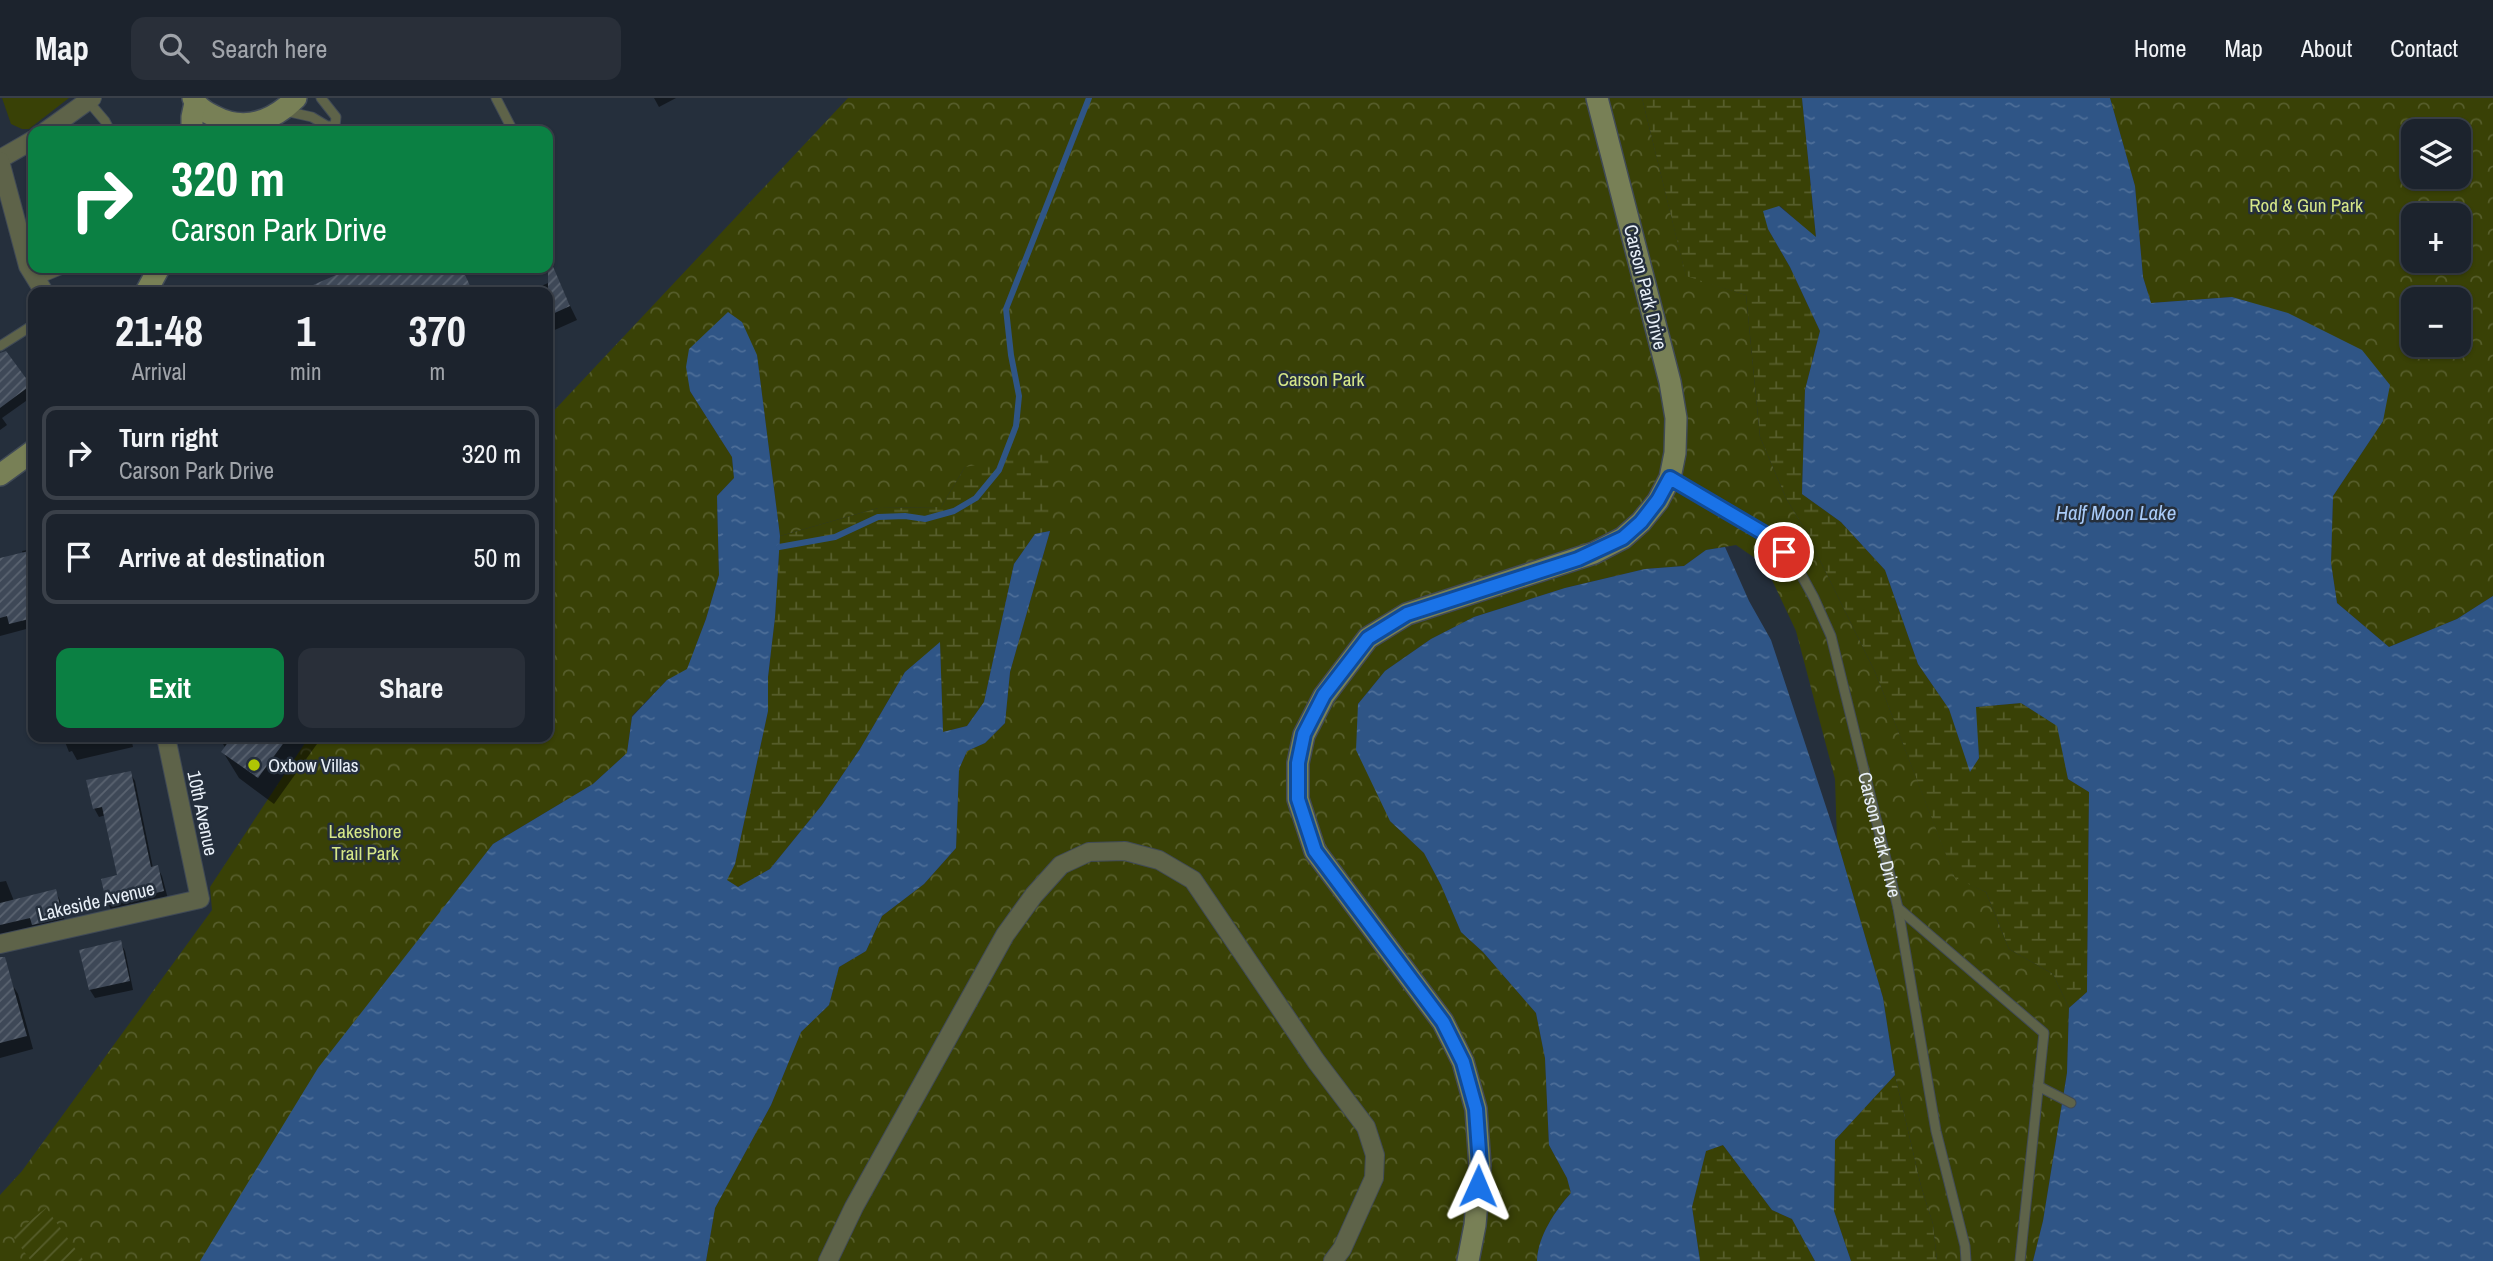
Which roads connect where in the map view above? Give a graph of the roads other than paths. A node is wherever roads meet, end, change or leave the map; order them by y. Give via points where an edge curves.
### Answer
1 (321, 98) edge
2 (496, 98) edge
3 (1597, 98) edge
4 (90, 99) edge
5 (194, 101) edge
6 (290, 104) edge
7 (53, 126) edge
8 (108, 126) edge
9 (192, 126) edge
10 (236, 126) edge
11 (249, 126) edge
12 (330, 126) edge
13 (337, 126) edge
14 (510, 126) edge
15 (28, 143) edge
16 (0, 160) edge
17 (28, 266) edge
18 (58, 273) edge
19 (40, 286) edge
20 (28, 328) edge
21 (0, 346) edge
22 (28, 455) edge
23 (0, 475) edge
24 (1670, 478) junction
25 (167, 742) edge
26 (200, 899) joint
27 (1898, 908) junction
28 (0, 944) edge
29 (2038, 1086) junction
30 (2071, 1103) dead end
31 (828, 1261) edge
32 (1333, 1261) edge
33 (1468, 1261) edge
34 (1966, 1261) edge
35 (2020, 1261) edge

1 - 13 lane via 336,117
2 - 14 lane
3 - 24 street, Carson Park Drive via 1670,382 1676,418
4 - 7 street
4 - 8 lane
5 - 9 street
5 - 10 street via 207,113
6 - 11 street
6 - 12 lane
15 - 16 street
16 - 17 street
18 - 19 lane
20 - 21 lane
22 - 23 street
24 - 27 lane, Carson Park Drive via 1772,538 1797,567 1814,598 1831,636
24 - 33 street, Carson Park Drive via 1641,522 1623,538 1578,559 1407,614 1368,638 1324,695 1304,734 1298,799 1315,851 1443,1022 1463,1062 1476,1109 1480,1166
25 - 26 street, 10th Avenue
26 - 28 street, Lakeside Avenue
27 - 29 lane via 2044,1033
27 - 34 lane, Carson Park Drive via 1937,1131
29 - 30 lane
29 - 35 lane
31 - 32 street via 999,946 1034,895 1061,865 1089,852 1125,851 1159,859 1193,880 1366,1127 1375,1155 1374,1178

